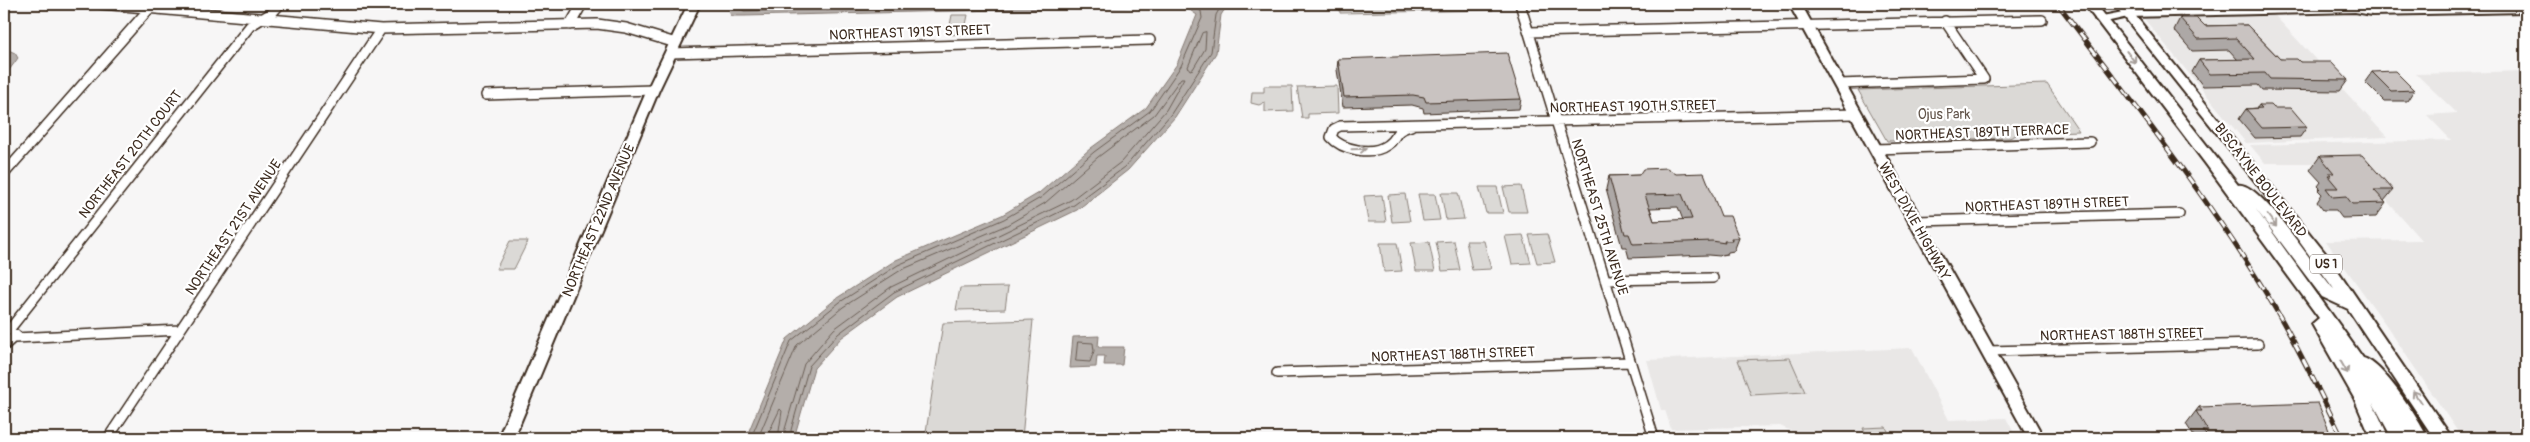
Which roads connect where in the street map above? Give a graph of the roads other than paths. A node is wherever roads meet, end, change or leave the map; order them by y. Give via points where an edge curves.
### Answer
1 (101, 4) edge
2 (280, 4) edge
3 (582, 4) edge
4 (694, 4) edge
5 (1520, 4) edge
6 (1794, 4) edge
7 (2090, 4) edge
8 (2526, 8) edge
9 (150, 9) junction
10 (2127, 13) edge
11 (2102, 19) junction
12 (260, 20) junction
13 (2042, 20) dead end
14 (1945, 21) junction
15 (1806, 24) junction
16 (570, 25) junction
17 (381, 29) junction
18 (1529, 32) junction
19 (1150, 40) dead end
20 (673, 48) junction
21 (1984, 79) joint
22 (1839, 84) junction
23 (653, 90) junction
24 (486, 95) dead end
25 (1856, 114) junction
26 (1556, 122) junction
27 (1411, 126) junction
28 (2090, 142) dead end
29 (1875, 149) junction
30 (4, 174) edge
31 (2224, 176) junction
32 (2179, 214) dead end
33 (1916, 222) junction
34 (2298, 277) junction
35 (1713, 278) dead end
36 (1605, 280) junction
37 (2356, 306) junction
38 (180, 330) junction
39 (9, 333) edge
40 (2258, 344) dead end
41 (4, 346) edge
42 (2347, 348) junction
43 (1988, 351) junction
44 (1630, 362) junction
45 (1277, 373) dead end
46 (108, 438) edge
47 (506, 438) edge
48 (1654, 438) edge
49 (2036, 438) edge
50 (2380, 438) edge
51 (2401, 438) edge
52 (2419, 438) edge
53 (2443, 438) edge

1 - 9 street, NORTHEAST 191ST STREET
2 - 12 street, NORTHEAST 20TH COURT
3 - 16 street
4 - 20 street, NORTHEAST 22ND AVENUE
5 - 18 street, NORTHEAST 25TH AVENUE
6 - 15 street, WEST DIXIE HIGHWAY
7 - 11 main road, BISCAYNE BOULEVARD / US 1
8 - 10 street via 2372,12 2362,16 2296,19
9 - 12 street, NORTHEAST 191ST STREET
9 - 30 street
10 - 11 street
10 - 37 main road, BISCAYNE BOULEVARD / US 1 via 2263,182
11 -> 31 main road, BISCAYNE BOULEVARD / US 1
12 - 17 street, NORTHEAST 191ST STREET
12 - 39 street, NORTHEAST 20TH COURT via 250,26
13 - 14 street
14 - 15 street
14 - 21 street
15 - 18 street
15 - 22 street, WEST DIXIE HIGHWAY
16 - 17 street, NORTHEAST 191ST STREET
16 - 20 street, NORTHEAST 191ST STREET via 626,28
17 - 38 street, NORTHEAST 21ST AVENUE
18 - 26 street, NORTHEAST 25TH AVENUE
19 - 20 street, NORTHEAST 191ST STREET
20 - 23 street, NORTHEAST 22ND AVENUE
21 - 22 street
22 - 25 street, WEST DIXIE HIGHWAY
23 - 24 street
23 - 47 street, NORTHEAST 22ND AVENUE
25 - 26 street, NORTHEAST 190TH STREET
25 - 29 street, WEST DIXIE HIGHWAY
26 - 27 street, NORTHEAST 190TH STREET
26 - 36 street, NORTHEAST 25TH AVENUE
27 -> 27 street, NORTHEAST 190TH STREET via 1340,126 1334,129 1331,137 1336,146 1342,148 1377,148 1388,145 1398,131
28 - 29 street, NORTHEAST 189TH TERRACE
29 - 33 street, WEST DIXIE HIGHWAY
31 - 34 main road, BISCAYNE BOULEVARD / US 1
31 -> 37 main road via 2260,204 2328,293
32 - 33 street, NORTHEAST 189TH STREET
33 - 43 street, WEST DIXIE HIGHWAY
34 - 42 main road, BISCAYNE BOULEVARD / US 1
34 -> 50 main road via 2315,316 2362,397
35 - 36 street
36 - 44 street, NORTHEAST 25TH AVENUE
53 -> 37 main road, BISCAYNE BOULEVARD / US 1
38 - 39 street
38 - 46 street, NORTHEAST 21ST AVENUE
39 - 41 street, NORTHEAST 20TH COURT
40 - 43 street, NORTHEAST 188TH STREET
42 - 51 main road, BISCAYNE BOULEVARD / US 1
42 - 52 main road via 2381,382
43 - 49 street, WEST DIXIE HIGHWAY
44 - 45 street, NORTHEAST 188TH STREET
44 - 48 street, NORTHEAST 25TH AVENUE

